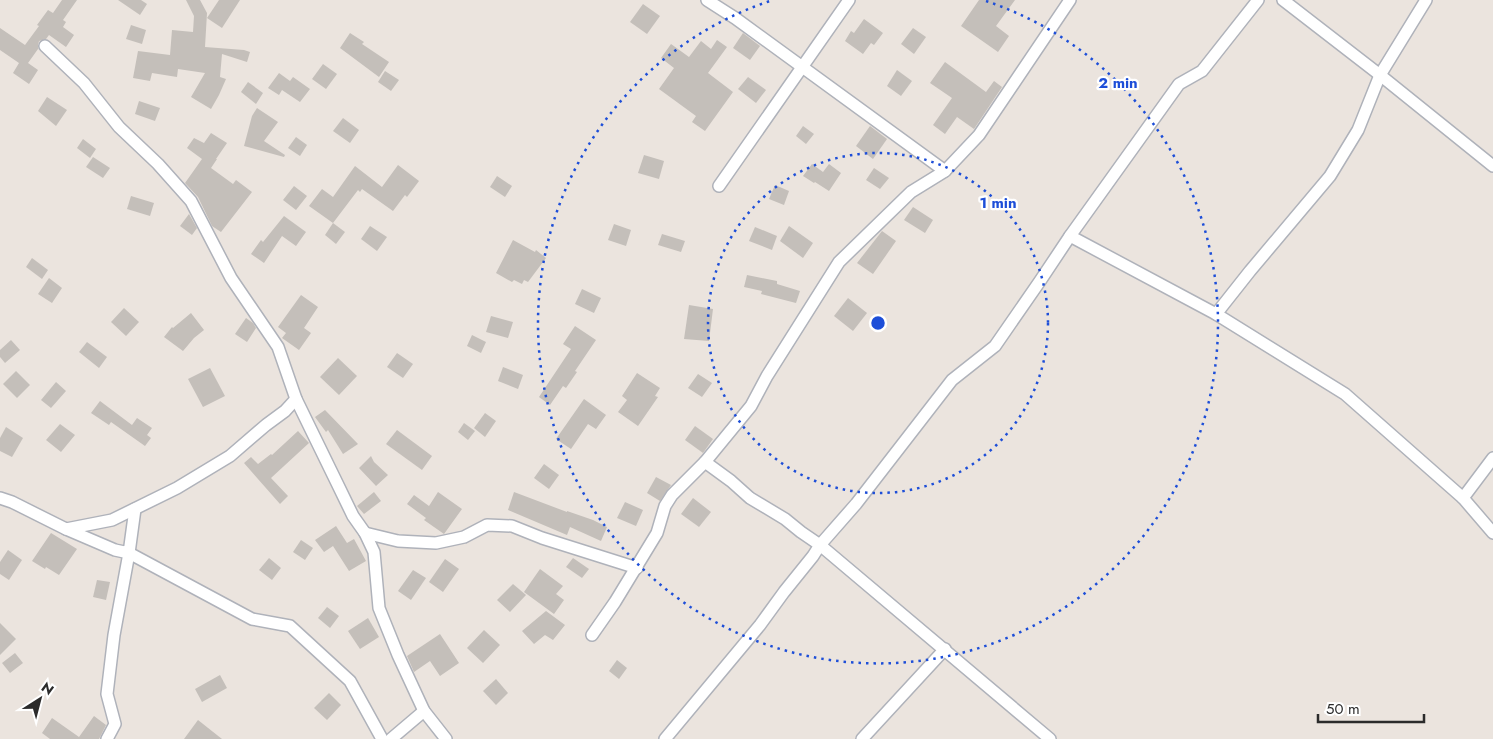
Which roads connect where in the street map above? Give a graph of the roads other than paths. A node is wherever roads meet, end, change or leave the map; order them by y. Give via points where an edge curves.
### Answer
1 (707, 0) edge
2 (849, 0) edge
3 (1070, 0) edge
4 (1258, 0) edge
5 (1284, 0) edge
6 (1426, 0) edge
7 (45, 46) dead end
8 (803, 67) junction
9 (1380, 75) junction
10 (1493, 166) edge
11 (945, 171) junction
12 (719, 186) dead end
13 (1070, 236) junction
14 (1216, 314) junction
15 (296, 399) junction
16 (1493, 458) edge
17 (704, 462) junction
18 (0, 498) edge
19 (1463, 498) junction
20 (135, 509) junction
21 (66, 529) junction
22 (365, 533) junction
23 (1493, 533) edge
24 (820, 544) junction
25 (128, 553) junction
26 (636, 568) junction
27 (592, 635) dead end
28 (945, 649) junction
29 (424, 711) junction
30 (107, 739) edge
31 (382, 739) edge
32 (391, 739) edge
33 (446, 739) edge
34 (665, 739) edge
35 (862, 739) edge
36 (1050, 739) edge

1 - 8 street
2 - 8 street
3 - 11 street via 979,135
4 - 13 street via 1202,71 1179,84
5 - 9 street
6 - 9 street
7 - 15 street via 84,83 120,127 191,201 231,278 278,347
8 - 11 street
8 - 12 street
9 - 10 street
9 - 14 street via 1358,130 1330,176
11 - 17 street via 911,192 839,262 751,406
13 - 14 street
13 - 24 street via 995,346 952,380 856,504
14 - 19 street via 1345,394
15 - 20 street via 230,456
15 - 22 street via 353,516
16 - 19 street
17 - 24 street via 750,498
17 - 26 street via 664,506 657,533
18 - 21 street
19 - 23 street
20 - 21 street via 112,520
20 - 25 street
21 - 25 street
22 - 26 street via 398,541 436,543 464,537 487,525 512,526
22 - 29 street via 374,552 380,608
24 - 28 street
24 - 34 street via 760,625
25 - 30 street via 107,694 115,724
25 - 31 street via 252,619 290,626 350,681
26 - 27 street
28 - 35 street
28 - 36 street
29 - 32 street
29 - 33 street

